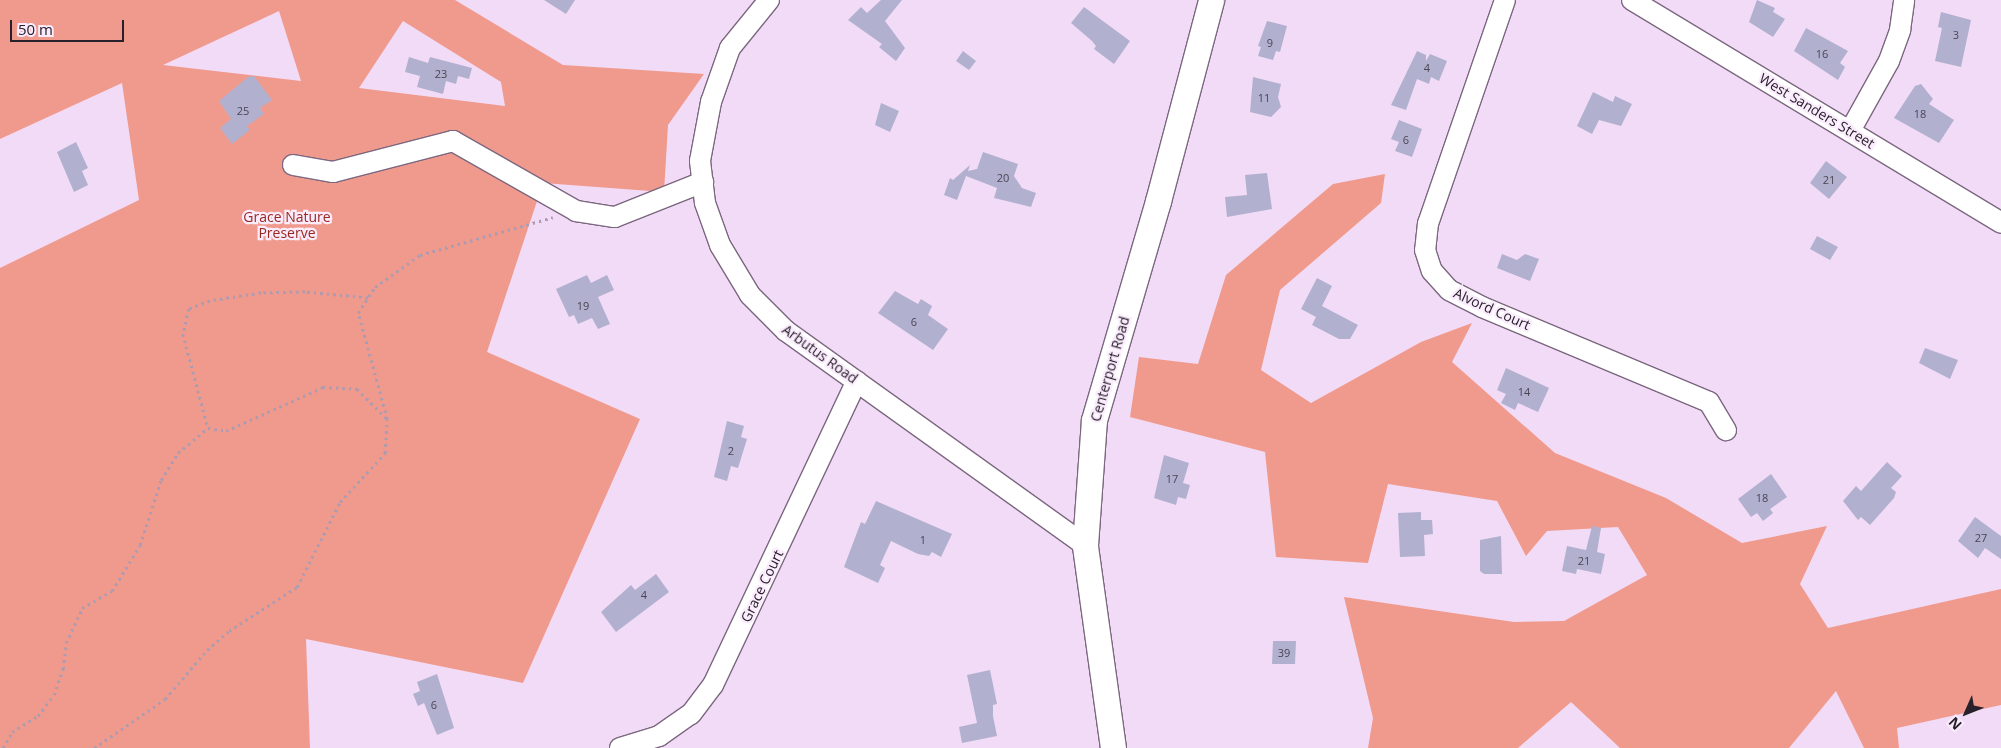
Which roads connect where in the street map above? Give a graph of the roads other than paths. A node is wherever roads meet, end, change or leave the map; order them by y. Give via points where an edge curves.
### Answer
1 (770, 0) edge
2 (1211, 0) edge
3 (1505, 0) edge
4 (1632, 0) edge
5 (1904, 0) edge
6 (1850, 131) junction
7 (293, 165) dead end
8 (702, 182) junction
9 (2001, 223) edge
10 (857, 381) junction
11 (1726, 430) dead end
12 (1085, 544) junction
13 (620, 748) edge
14 (1113, 748) edge

1 - 8 street, Arbutus Road via 730,48 722,69 711,102 700,161
2 - 12 main road, Centerport Road via 1158,201 1094,420
3 - 11 street, Alvord Court via 1428,223 1425,250 1432,271 1449,290 1482,307 1709,402
4 - 6 street, West Sanders Street
5 - 6 street via 1900,30 1889,61
6 - 9 street, West Sanders Street
7 - 8 street via 334,172 453,141 576,211 615,217
8 - 10 street, Arbutus Road via 705,203 720,245 750,295 786,331
10 - 12 street, Arbutus Road
10 - 13 street, Grace Court via 713,685 691,714 659,736
12 - 14 main road, Centerport Road

